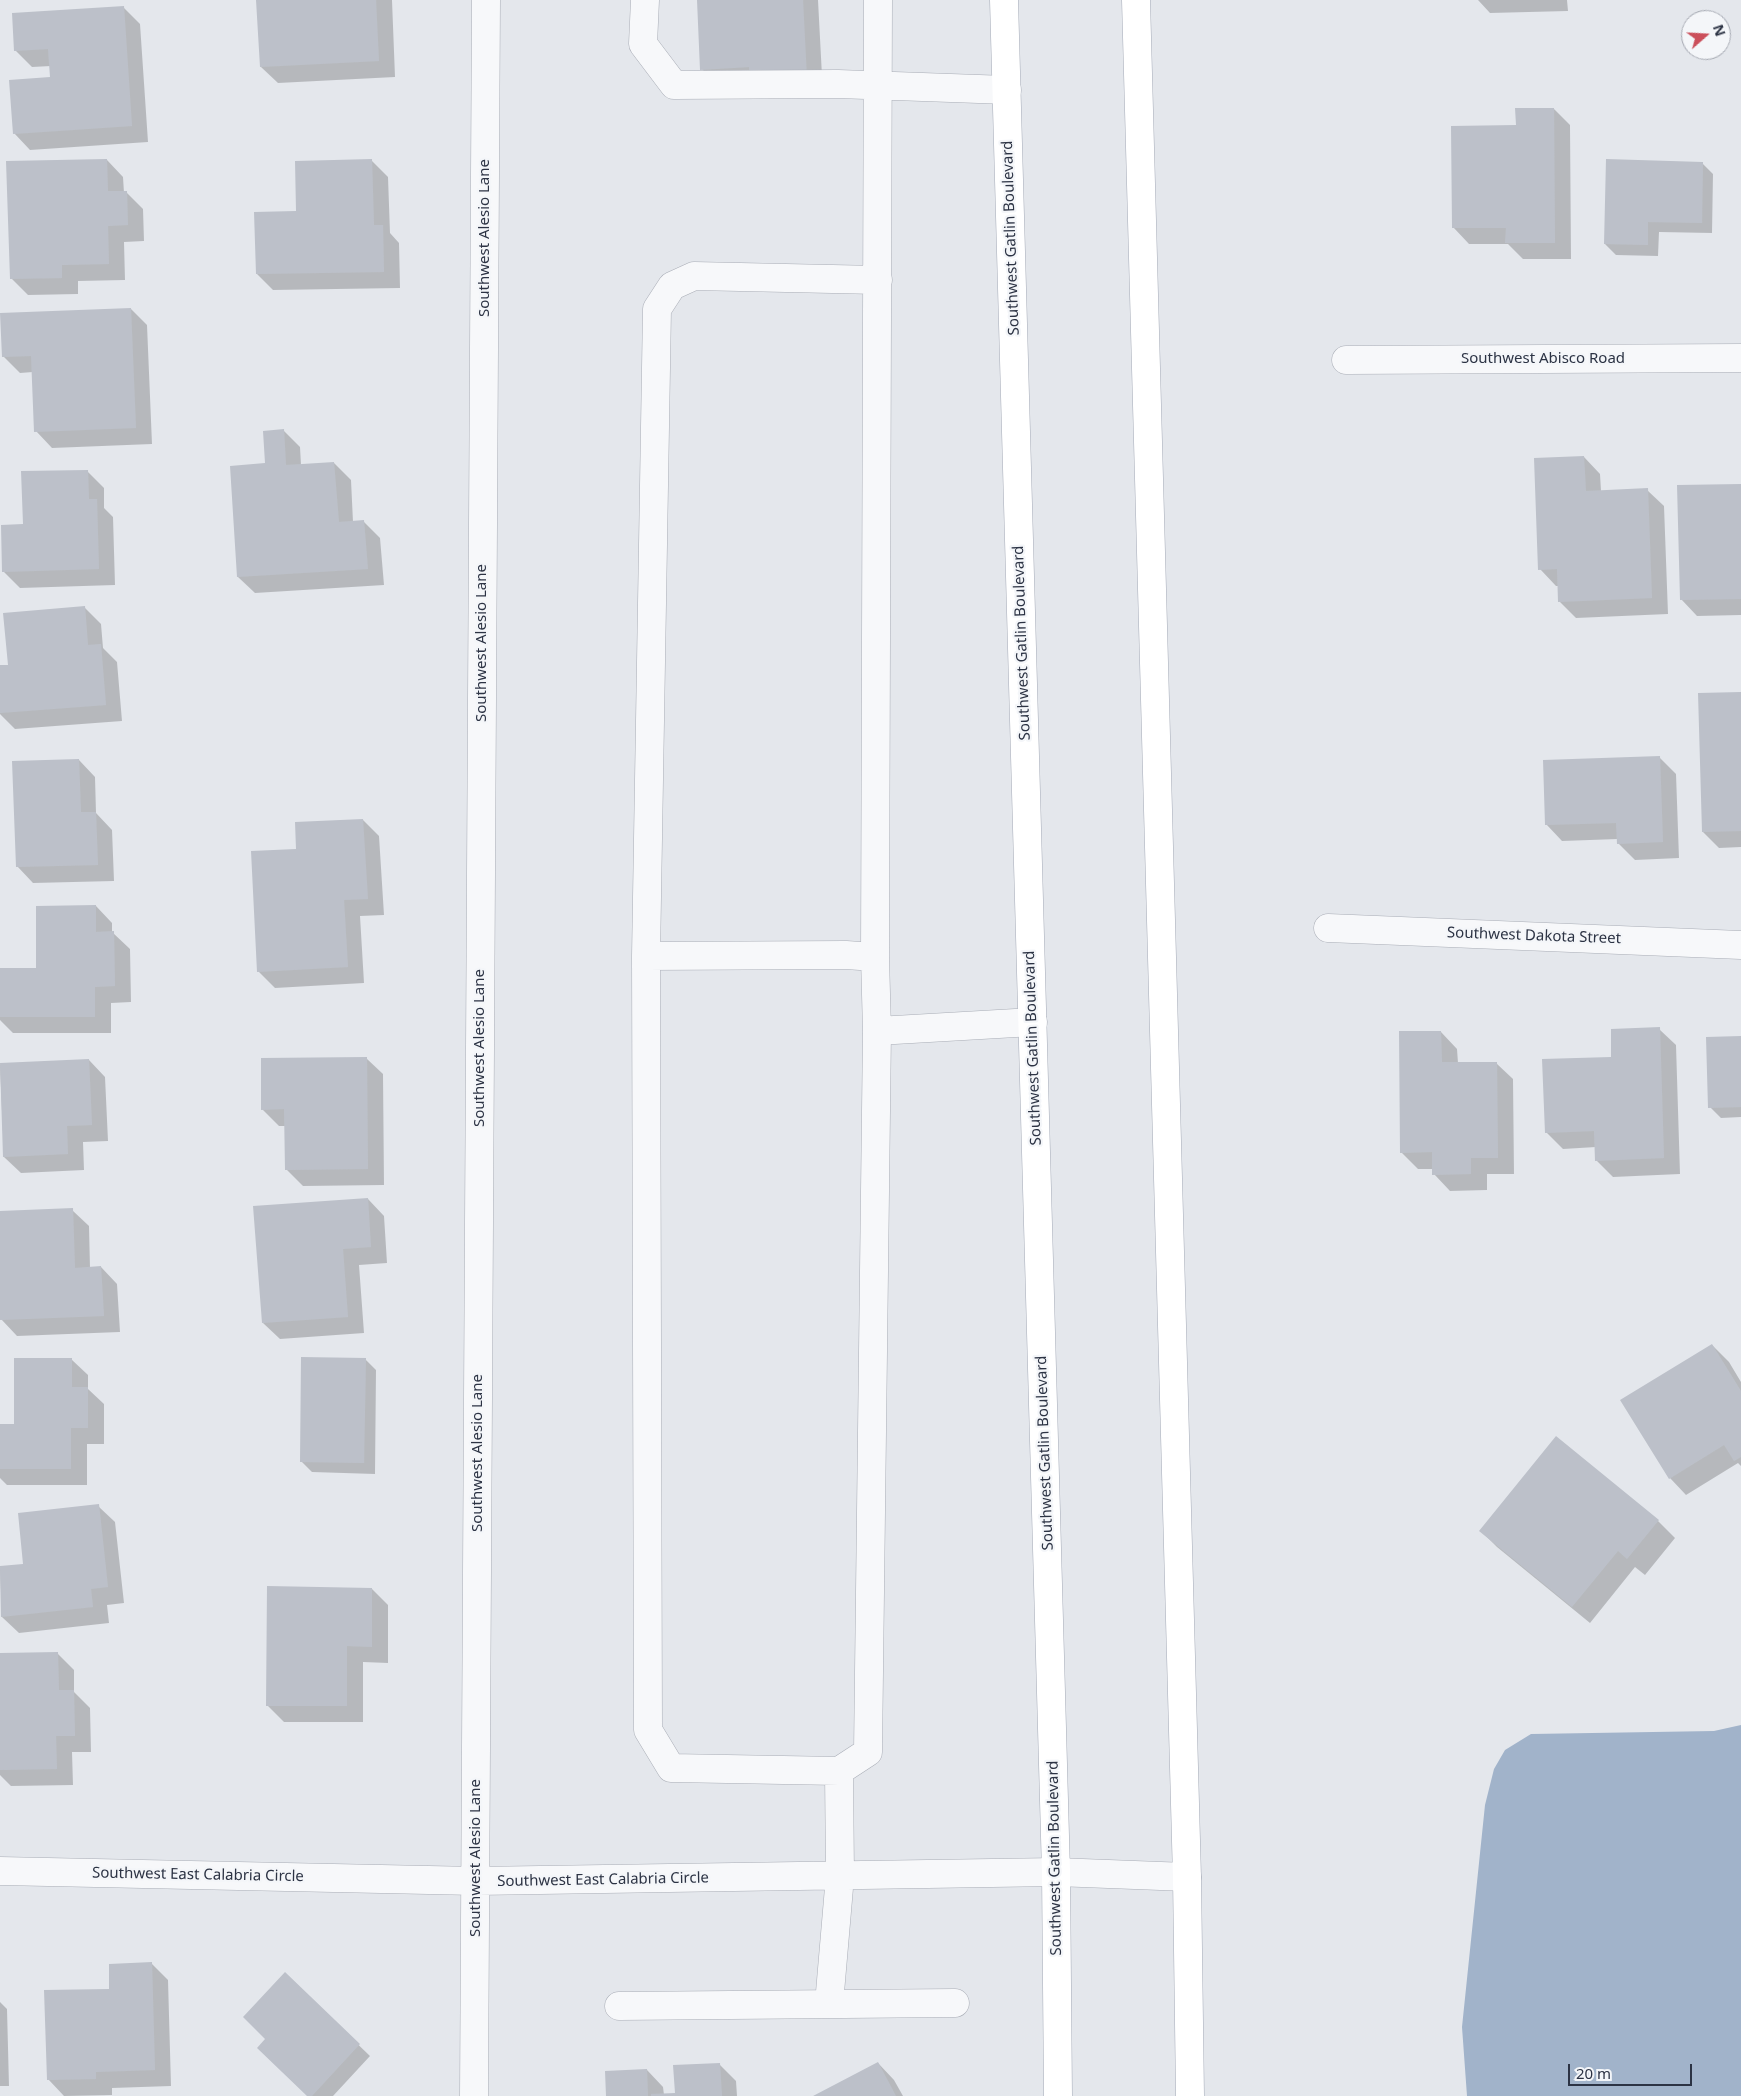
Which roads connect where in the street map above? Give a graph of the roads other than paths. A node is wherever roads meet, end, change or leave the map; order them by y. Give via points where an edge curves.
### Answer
1 (486, 0) edge
2 (645, 0) edge
3 (878, 0) edge
4 (1004, 0) edge
5 (1136, 0) edge
6 (878, 85) junction
7 (1007, 90) junction
8 (878, 280) junction
9 (1741, 358) edge
10 (1346, 360) dead end
11 (1328, 928) dead end
12 (1741, 945) edge
13 (646, 956) junction
14 (875, 957) junction
15 (1033, 1022) junction
16 (877, 1031) junction
17 (839, 1771) junction
18 (0, 1871) edge
19 (1056, 1872) junction
20 (840, 1876) junction
21 (1188, 1877) junction
22 (476, 1882) junction
23 (955, 2003) dead end
24 (829, 2004) junction
25 (619, 2006) dead end
26 (474, 2096) edge
27 (1058, 2096) edge
28 (1190, 2096) edge

1 - 22 street, Southwest Alesio Lane
2 - 6 street via 642,44 674,85
3 - 6 street
4 - 7 main road, Southwest Gatlin Boulevard
5 - 21 main road
6 - 7 street
6 - 8 street
7 - 15 main road, Southwest Gatlin Boulevard
8 - 13 street via 694,276 672,286 656,310
8 - 14 street
9 - 10 street, Southwest Abisco Road
11 - 12 street, Southwest Dakota Street
13 - 14 street
13 - 17 street via 648,1730 671,1768
14 - 16 street
15 - 16 street
15 - 19 main road, Southwest Gatlin Boulevard
16 - 17 street via 868,1752
17 - 20 street
18 - 22 street, Southwest East Calabria Circle
19 - 20 street, Southwest East Calabria Circle
19 - 21 street, Southwest East Calabria Circle
19 - 27 main road, Southwest Gatlin Boulevard
20 - 22 street, Southwest East Calabria Circle
20 - 24 street
21 - 28 main road
22 - 26 street, Southwest Alesio Lane
23 - 24 street
24 - 25 street

